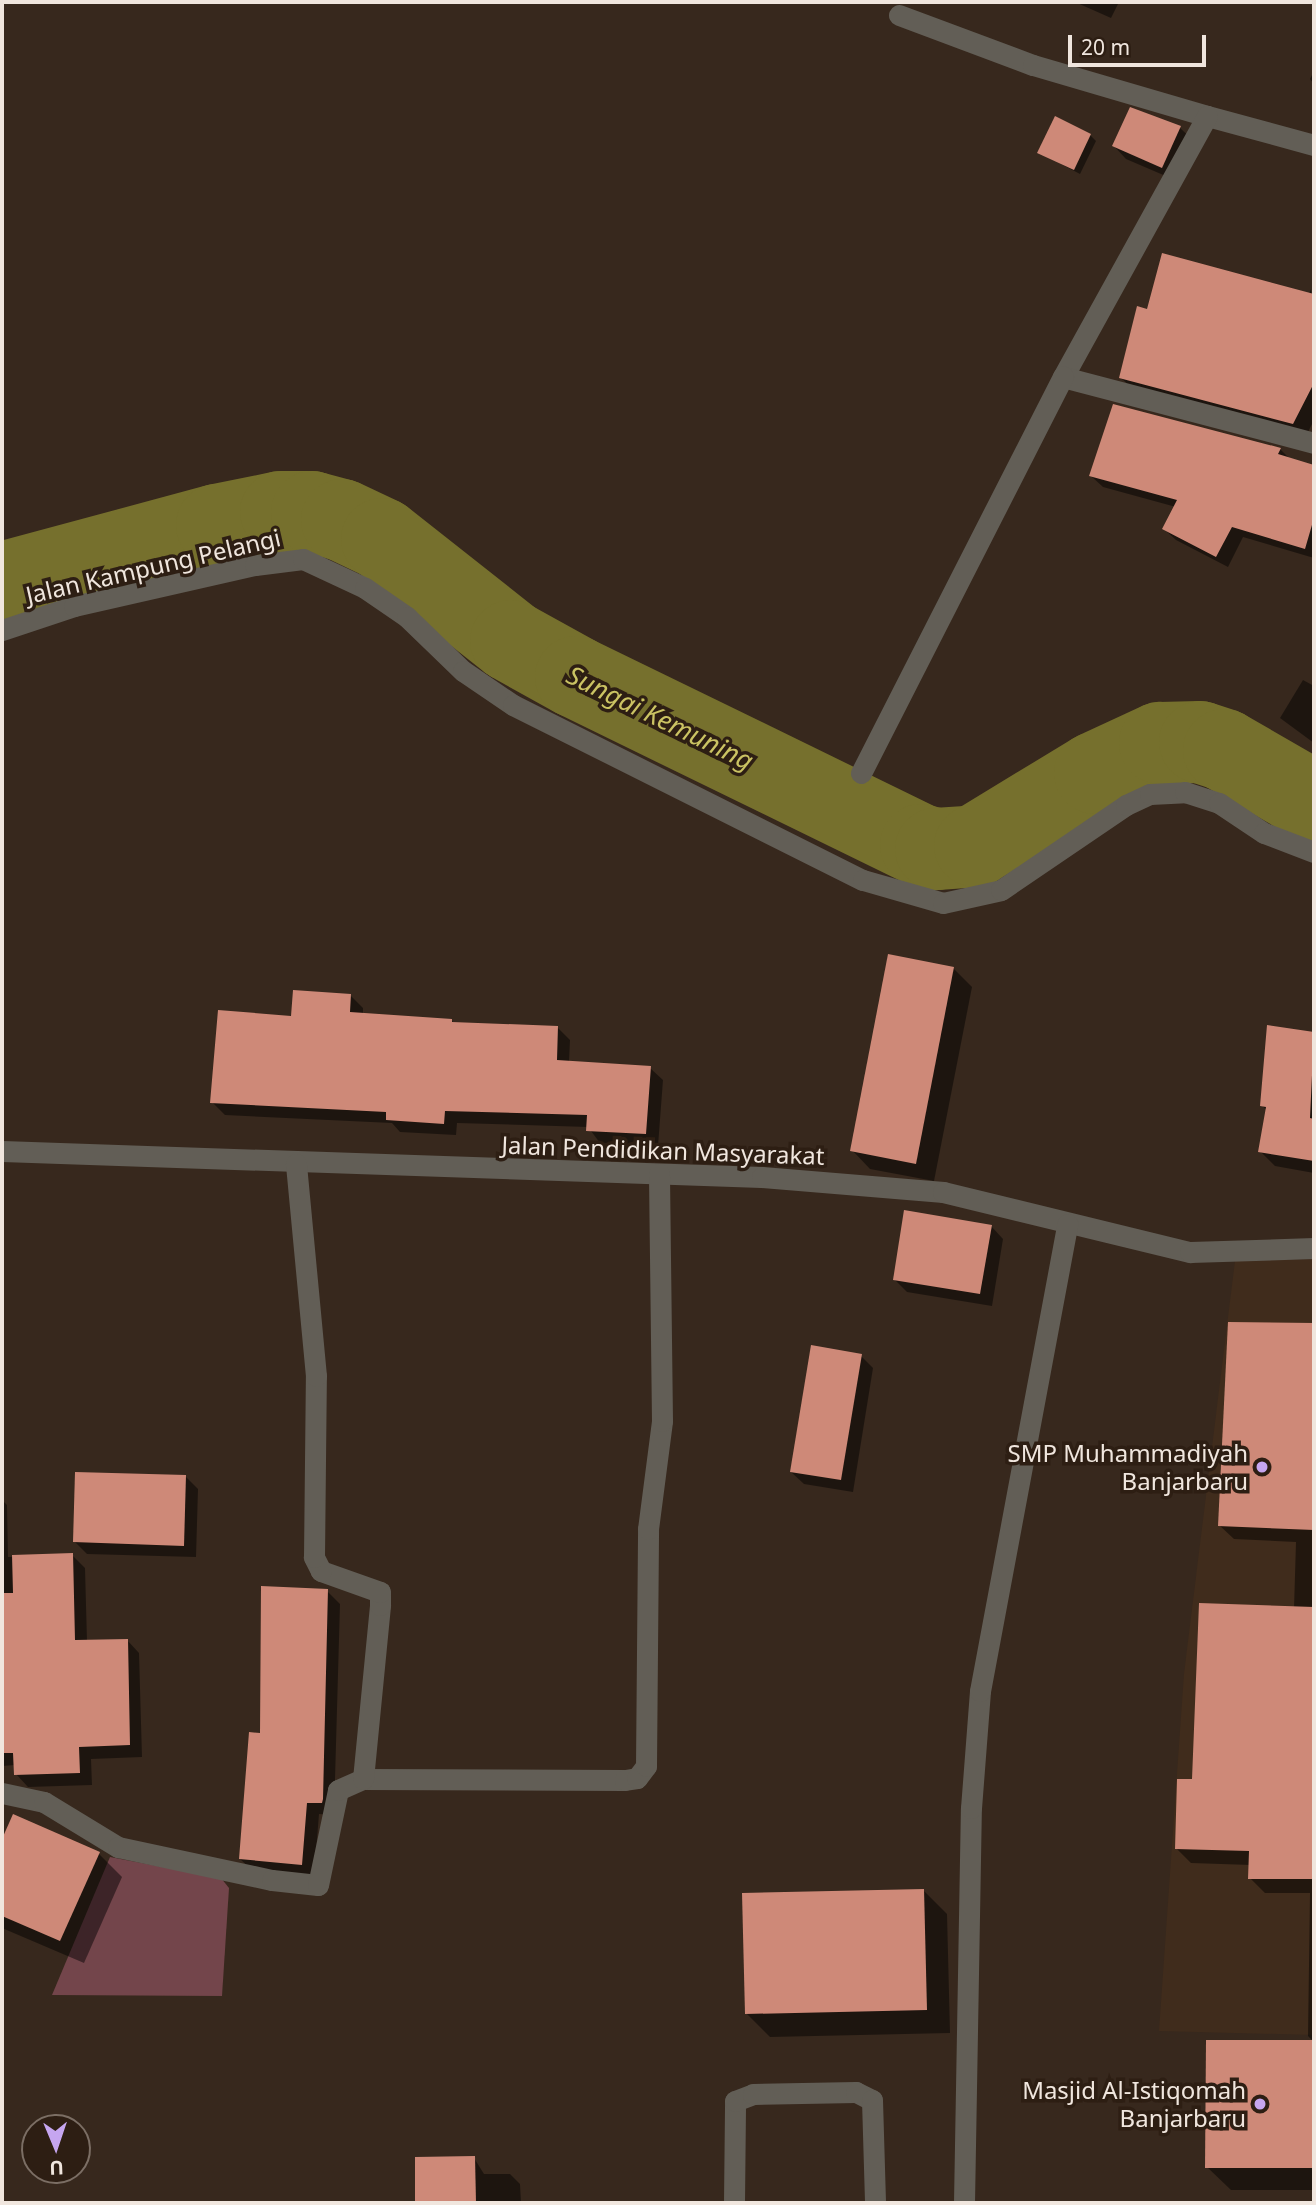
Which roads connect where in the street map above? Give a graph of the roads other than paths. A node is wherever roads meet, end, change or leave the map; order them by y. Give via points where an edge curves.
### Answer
1 (900, 15) dead end
2 (1207, 116) junction
3 (1314, 145) edge
4 (1063, 377) junction
5 (1314, 443) edge
6 (2, 630) edge
7 (861, 773) dead end
8 (1314, 852) edge
9 (2, 1151) edge
10 (296, 1164) junction
11 (659, 1174) junction
12 (1067, 1224) junction
13 (1314, 1248) edge
14 (363, 1779) junction
15 (2, 1793) edge
16 (734, 2203) edge
17 (875, 2203) edge
18 (964, 2203) edge

1 - 2 street via 1033,65
2 - 3 street
2 - 4 street
4 - 5 street
4 - 7 street
6 - 8 street, Jalan Kampung Pelangi via 74,606 255,565 303,559 365,588 407,617 463,671 513,705 863,880 943,903 1001,890 1126,805 1150,794 1185,792 1219,803 1264,833
9 - 10 street, Jalan Pendidikan Masyarakat
10 - 11 street, Jalan Pendidikan Masyarakat
10 - 14 street via 316,1376 314,1557 321,1571 380,1592
11 - 12 street, Jalan Pendidikan Masyarakat via 762,1177 943,1192
11 - 14 street via 662,1421 648,1528 646,1766 637,1778 625,1780
12 - 13 street, Jalan Pendidikan Masyarakat via 1190,1252
12 - 18 street via 979,1691 971,1808
14 - 15 street via 338,1790 318,1885 272,1880 118,1847 44,1802
16 - 17 street via 735,2101 753,2094 856,2092 872,2099

